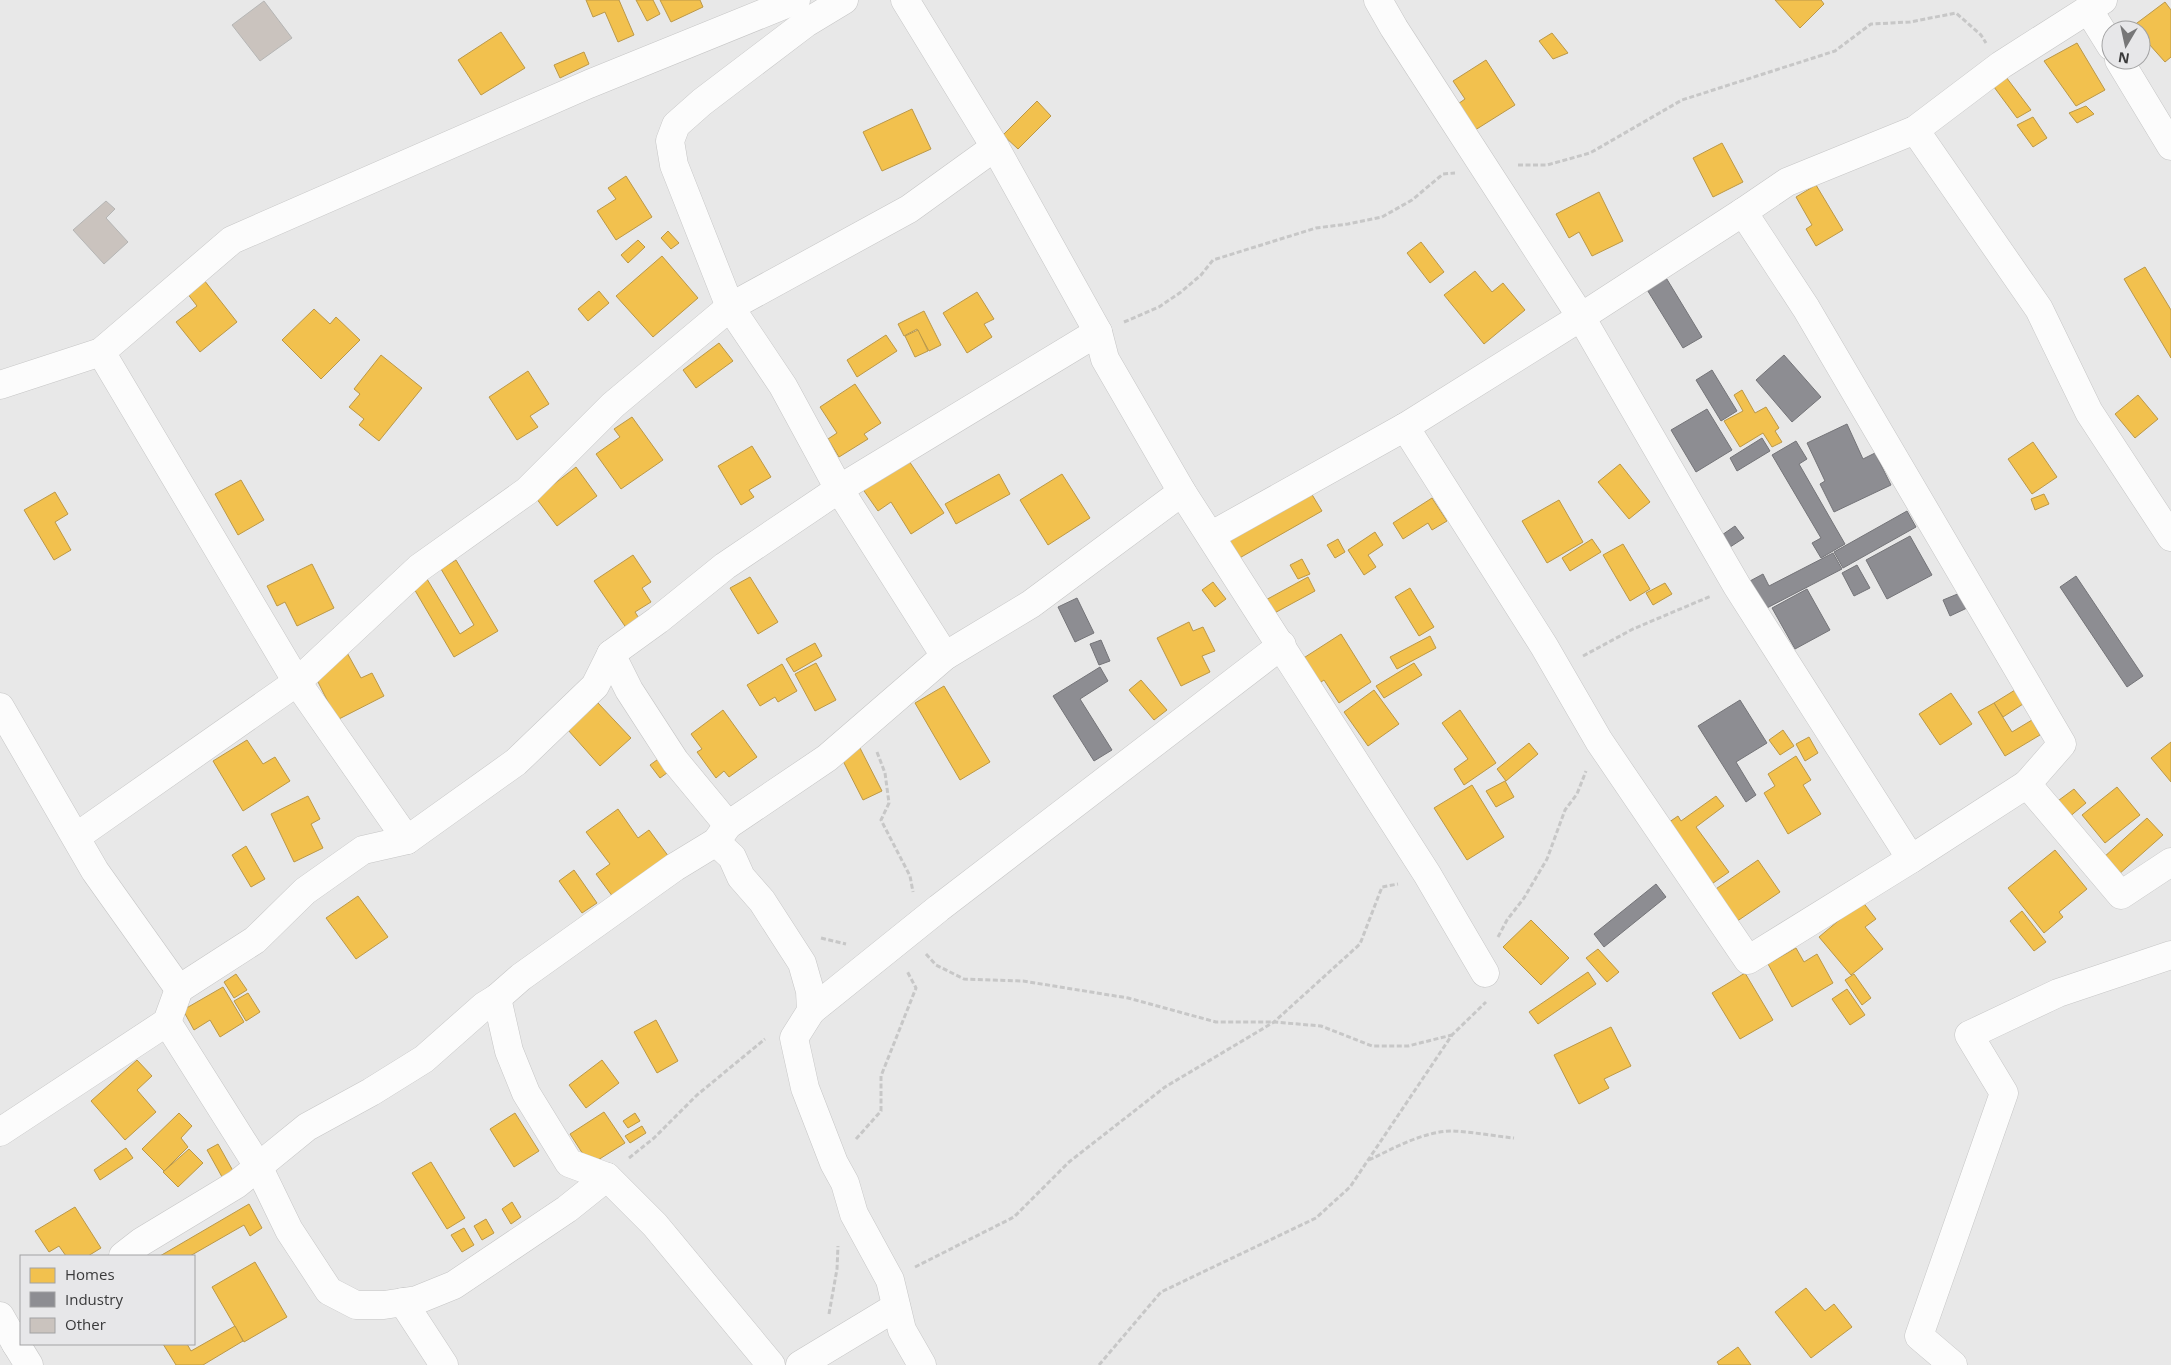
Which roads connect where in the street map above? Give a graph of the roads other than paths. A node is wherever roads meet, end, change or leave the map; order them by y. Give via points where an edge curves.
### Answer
1 (796, 0) edge
2 (844, 0) edge
3 (904, 0) edge
4 (1378, 0) edge
5 (2096, 4) edge
6 (2102, 20) edge
7 (2125, 70) edge
8 (1915, 130) junction
9 (2171, 146) edge
10 (995, 147) junction
11 (1743, 212) junction
12 (730, 307) junction
13 (1581, 317) junction
14 (1098, 332) junction
15 (101, 352) junction
16 (0, 385) edge
17 (1405, 427) junction
18 (839, 490) junction
19 (1182, 492) junction
20 (1212, 535) junction
21 (2171, 537) edge
22 (1282, 645) junction
23 (611, 654) junction
24 (945, 656) junction
25 (298, 682) junction
26 (0, 707) edge
27 (2027, 784) junction
28 (722, 834) junction
29 (76, 837) junction
30 (407, 840) junction
31 (1912, 859) junction
32 (2171, 862) edge
33 (2171, 955) edge
34 (1488, 985) road end
35 (179, 989) junction
36 (497, 998) junction
37 (811, 1011) junction
38 (166, 1022) junction
39 (0, 1132) edge
40 (258, 1166) junction
41 (607, 1177) junction
42 (124, 1255) edge
43 (403, 1302) junction
44 (896, 1307) junction
45 (0, 1316) edge
46 (22, 1348) edge
47 (444, 1365) edge
48 (771, 1365) edge
49 (800, 1365) edge
50 (922, 1365) edge
51 (1953, 1365) edge

1 - 15 street via 589,84 232,240
2 - 12 street via 806,23 702,102 676,125 670,141 674,165
3 - 10 street
4 - 13 street
5 - 6 street
5 - 8 street via 2001,65
7 - 9 street
8 - 11 street via 1787,182
8 - 21 street via 2039,309 2089,412
10 - 12 street via 909,208
10 - 14 street
11 - 13 street
11 - 27 street via 1806,308 2062,744
12 - 18 street via 782,386
12 - 25 street via 613,405 527,491 419,568
13 - 17 street
13 - 31 street via 1737,586
14 - 18 street
14 - 19 street via 1105,359
15 - 16 street
15 - 25 street
17 - 20 street
17 - 31 street via 1599,741 1748,960
18 - 23 street via 725,566
18 - 24 street
19 - 20 street
19 - 24 street via 1031,604
20 - 22 street
22 - 34 street via 1427,874
22 - 37 street
23 - 28 street via 629,690
23 - 30 street via 595,686 547,734 516,762
24 - 28 street via 828,758
25 - 29 street
25 - 30 street
26 - 29 street
27 - 31 street
27 - 32 street via 2121,895
28 - 36 street via 521,977
28 - 37 street via 741,877 762,900 802,963 810,991
29 - 35 street via 95,871
30 - 35 street via 363,850 305,891 255,940
33 - 51 street via 2058,993 1969,1035 2004,1093 1919,1336
35 - 38 street
36 - 40 street via 424,1059 307,1127
36 - 41 street via 509,1052 531,1100 569,1162
37 - 44 street via 794,1038 805,1088 834,1164 845,1183 854,1214 890,1280
38 - 39 street
38 - 40 street
40 - 42 street via 237,1184 140,1242
40 - 43 street via 289,1230 329,1291 356,1304
41 - 43 street via 567,1209 454,1285 417,1300
41 - 48 street via 655,1226
43 - 47 street
44 - 49 street
44 - 50 street via 902,1330
45 - 46 street

